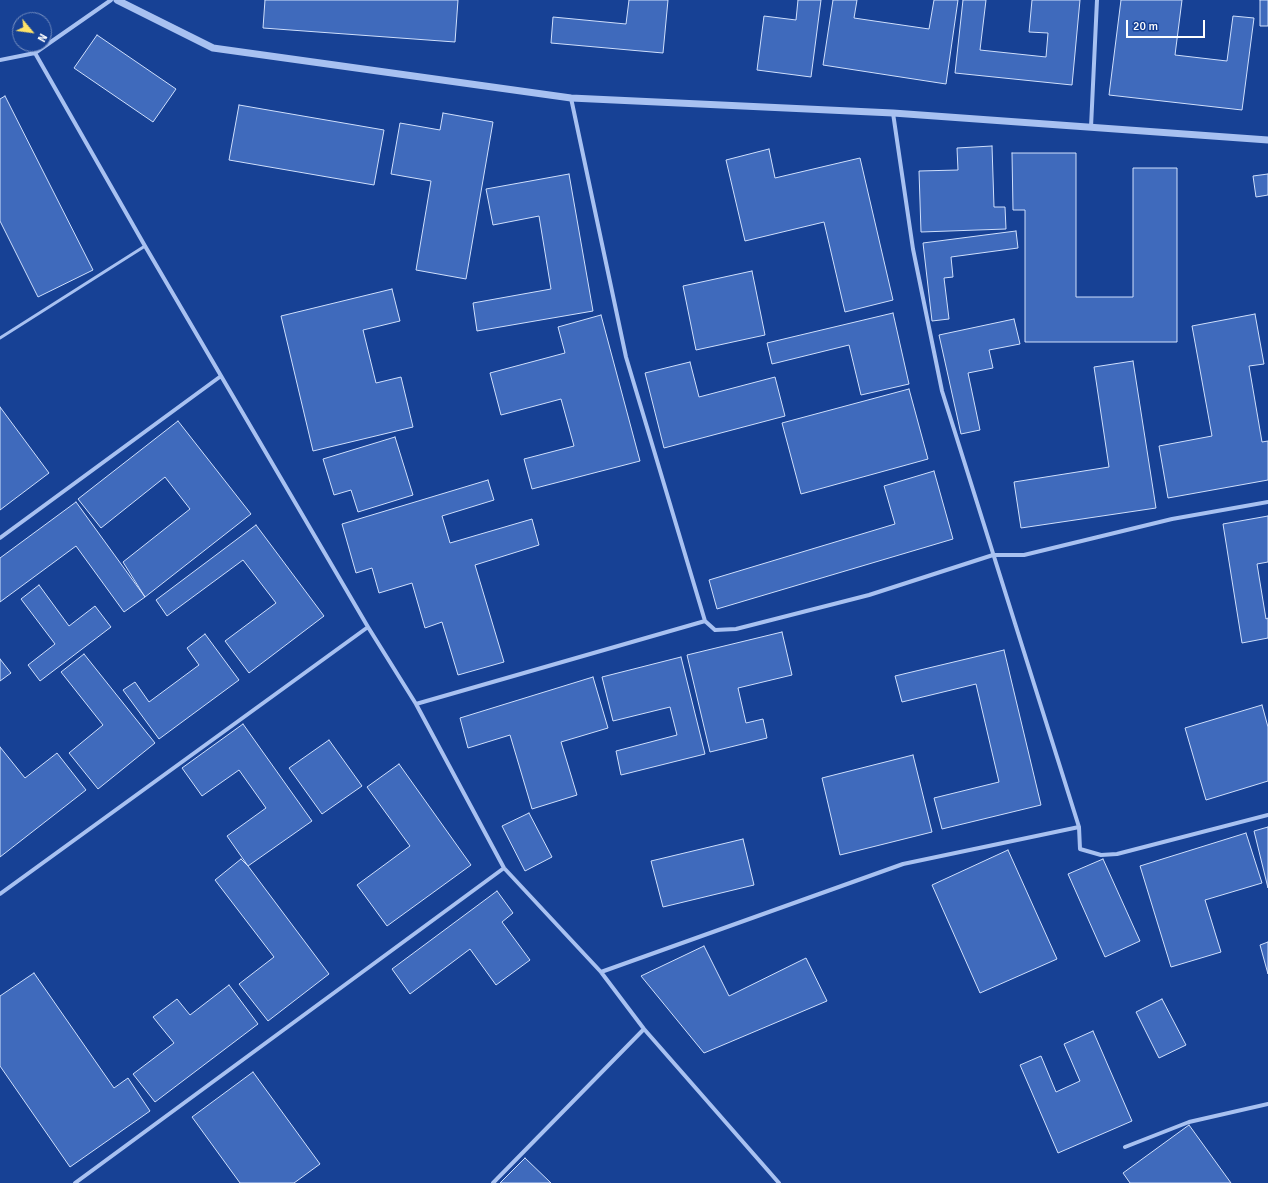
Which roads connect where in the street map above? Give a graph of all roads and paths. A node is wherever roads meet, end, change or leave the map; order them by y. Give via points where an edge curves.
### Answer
1 (111, 0) edge
2 (116, 0) edge
3 (1097, 0) edge
4 (35, 53) junction
5 (0, 60) edge
6 (571, 98) junction
7 (893, 113) junction
8 (1091, 127) junction
9 (1268, 140) edge
10 (145, 246) junction
11 (0, 338) edge
12 (222, 376) junction
13 (1268, 502) edge
14 (0, 538) edge
15 (993, 555) junction
16 (705, 621) junction
17 (368, 628) junction
18 (416, 704) junction
19 (1268, 815) edge
20 (1079, 827) junction
21 (504, 868) junction
22 (0, 894) edge
23 (600, 972) junction
24 (644, 1029) junction
25 (1268, 1104) edge
26 (1125, 1147) dead end
27 (75, 1183) edge
28 (493, 1183) edge
29 (779, 1183) edge

1 - 4 street
2 - 6 street via 213,48
3 - 8 street
4 - 5 street
4 - 10 street
6 - 7 street
6 - 16 street via 626,356
7 - 8 street
7 - 15 street via 913,249 942,391
8 - 9 street
10 - 11 lane
10 - 12 street
12 - 14 street
12 - 17 street
13 - 15 street via 1172,520 1024,555
15 - 16 street via 869,595 736,629 715,630
15 - 20 street
16 - 18 street
17 - 18 street
17 - 22 street
18 - 21 street
19 - 20 street via 1117,854 1101,855 1080,849
20 - 23 street via 904,864
21 - 23 street
21 - 27 street
23 - 24 street
24 - 28 street
24 - 29 street
25 - 26 street via 1189,1122

